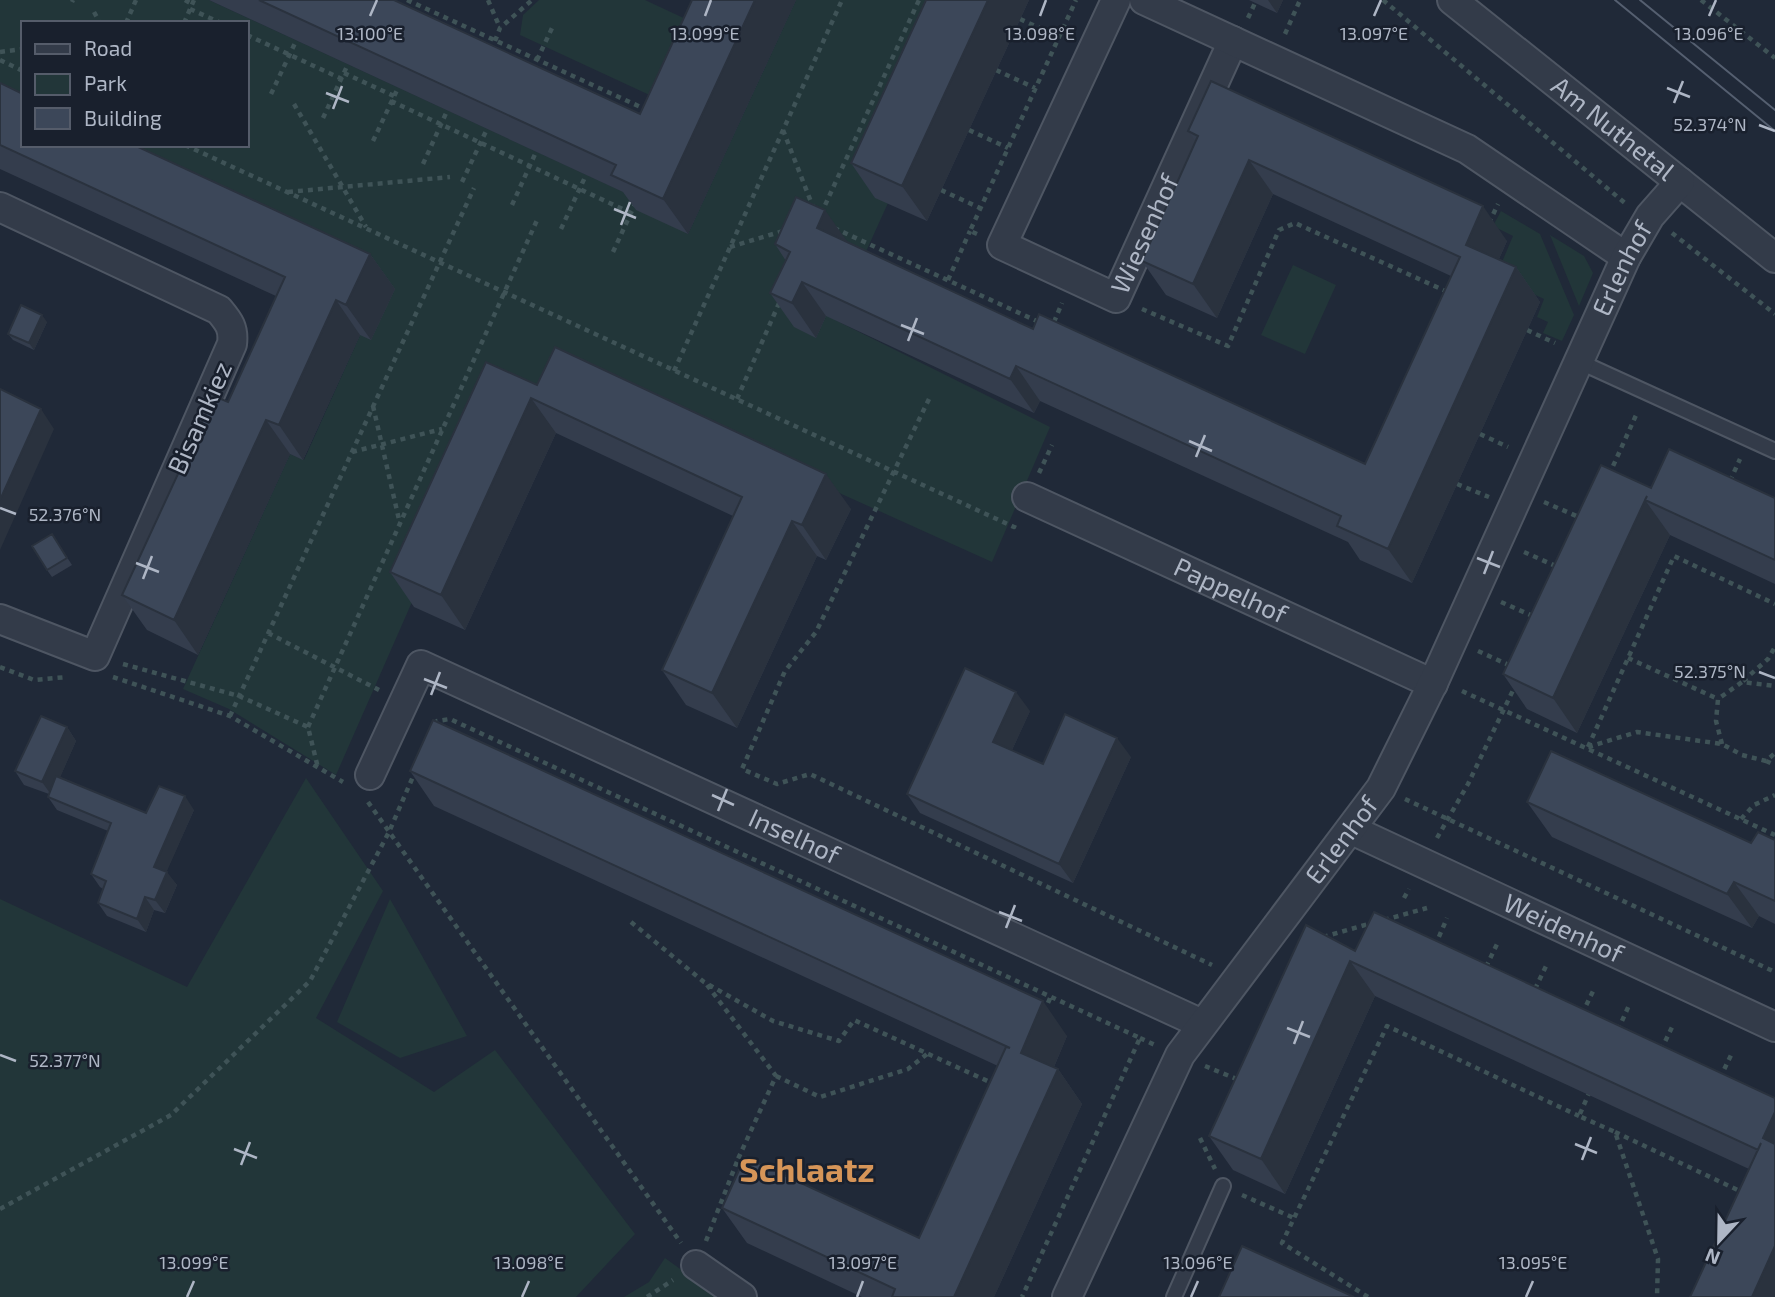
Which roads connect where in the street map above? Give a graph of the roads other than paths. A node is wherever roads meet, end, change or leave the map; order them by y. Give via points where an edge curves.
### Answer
1 (1116, 0) edge
2 (1144, 0) edge
3 (1452, 0) edge
4 (1233, 41) junction
5 (1680, 183) junction
6 (0, 207) edge
7 (1626, 257) junction
8 (1775, 258) edge
9 (1573, 355) junction
10 (1775, 451) edge
11 (1027, 497) road end
12 (0, 619) edge
13 (1434, 682) junction
14 (361, 785) road end
15 (1352, 830) junction
16 (1202, 1024) junction
17 (1775, 1027) edge
18 (1223, 1186) road end
19 (696, 1265) road end
20 (742, 1297) edge
21 (1067, 1297) edge
22 (1174, 1297) edge

1 - 4 street, Wiesenhof via 1002,245 1115,298
2 - 4 street
3 - 5 street, Am Nuthetal
4 - 7 street via 1467,149
5 - 7 street, Erlenhof via 1650,216
5 - 8 street, Am Nuthetal
6 - 12 street, Bisamkiez via 219,310 231,323 233,334 98,665
7 - 9 street, Erlenhof
9 - 10 lane
9 - 13 street, Erlenhof via 1508,496 1499,540
11 - 13 street, Pappelhof
13 - 15 street, Erlenhof via 1381,788
14 - 16 street, Inselhof via 421,665
15 - 16 street, Erlenhof
15 - 17 street, Weidenhof
16 - 21 street, Erlenhof via 1180,1055
18 - 22 lane
19 - 20 street

